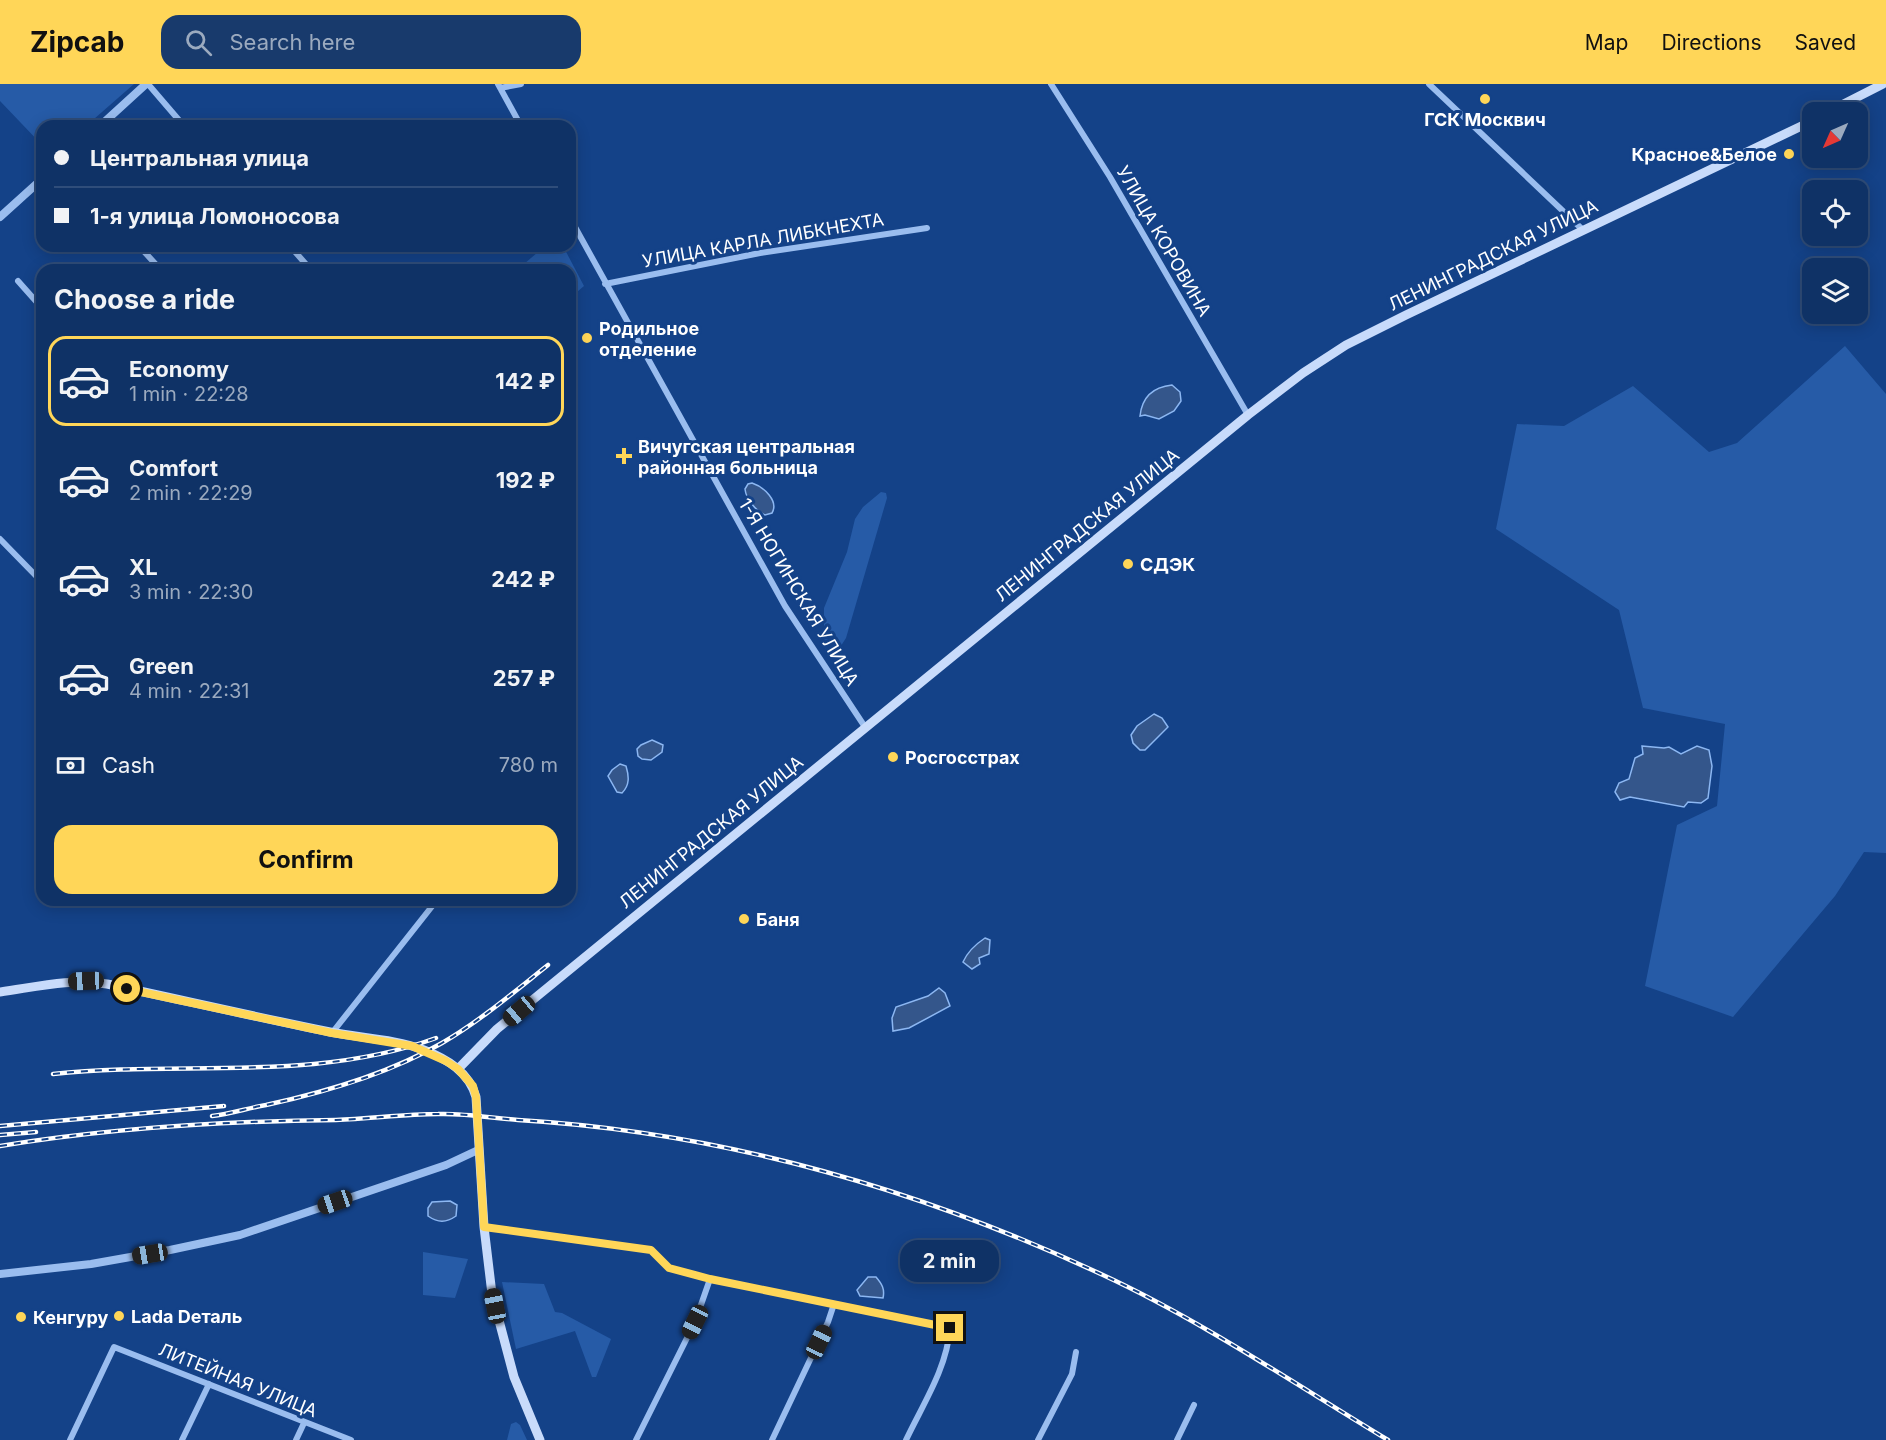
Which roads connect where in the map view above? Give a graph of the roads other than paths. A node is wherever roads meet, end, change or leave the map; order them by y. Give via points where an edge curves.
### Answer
1 (147, 84) edge
2 (521, 84) edge
3 (1051, 84) edge
4 (1429, 84) edge
5 (1883, 84) edge
6 (499, 86) edge
7 (1848, 102) edge
8 (107, 120) edge
9 (179, 120) edge
10 (518, 120) edge
11 (1802, 126) edge
12 (36, 184) edge
13 (0, 217) edge
14 (927, 228) dead end
15 (576, 229) edge
16 (1583, 230) junction
17 (144, 252) edge
18 (295, 252) edge
19 (156, 264) edge
20 (306, 264) edge
21 (18, 281) dead end
22 (605, 284) junction
23 (36, 301) edge
24 (1248, 415) junction
25 (0, 539) edge
26 (36, 576) edge
27 (865, 727) junction
28 (432, 906) edge
29 (0, 992) edge
30 (332, 1033) junction
31 (458, 1069) junction
32 (478, 1150) junction
33 (484, 1227) junction
34 (0, 1274) edge
35 (710, 1279) junction
36 (834, 1304) junction
37 (1076, 1352) dead end
38 (209, 1384) junction
39 (1194, 1405) dead end
40 (304, 1423) junction
41 (70, 1440) edge
42 (182, 1440) edge
43 (296, 1440) edge
44 (351, 1440) edge
45 (540, 1440) edge
46 (636, 1440) edge
47 (772, 1440) edge
48 (906, 1440) edge
49 (1038, 1440) edge
50 (1177, 1440) edge

1 - 8 street
1 - 9 street
2 - 6 street
3 - 24 street, УЛИЦА КОРОВИНА via 1110,177
4 - 16 street
5 - 7 main road
6 - 10 street
11 - 16 main road, ЛЕНИНГРАДСКАЯ УЛИЦА
12 - 13 street
14 - 22 street, УЛИЦА КАРЛА ЛИБКНЕХТА via 760,253
15 - 22 street, 1-Я НОГИНСКАЯ УЛИЦА
16 - 24 main road, ЛЕНИНГРАДСКАЯ УЛИЦА via 1346,345
17 - 19 street
18 - 20 street
21 - 23 street
22 - 27 street, 1-Я НОГИНСКАЯ УЛИЦА via 786,606
24 - 27 main road, ЛЕНИНГРАДСКАЯ УЛИЦА
25 - 26 street
27 - 31 main road, ЛЕНИНГРАДСКАЯ УЛИЦА via 497,1029
28 - 30 street
29 - 30 main road via 86,981
30 - 31 main road via 412,1046
31 - 32 main road via 473,1086 476,1097
32 - 33 main road
32 - 34 street via 446,1165 240,1234 91,1264
33 - 35 street via 651,1250 669,1268
33 - 45 main road via 497,1319 514,1377
35 - 36 street
35 - 46 street via 695,1322
36 - 47 street
36 - 48 street via 950,1328 939,1373
37 - 49 street via 1072,1374
38 - 40 street, ЛИТЕЙНАЯ УЛИЦА
38 - 41 street, ЛИТЕЙНАЯ УЛИЦА via 114,1347
38 - 42 street
39 - 50 street
40 - 43 street
40 - 44 street, ЛИТЕЙНАЯ УЛИЦА

